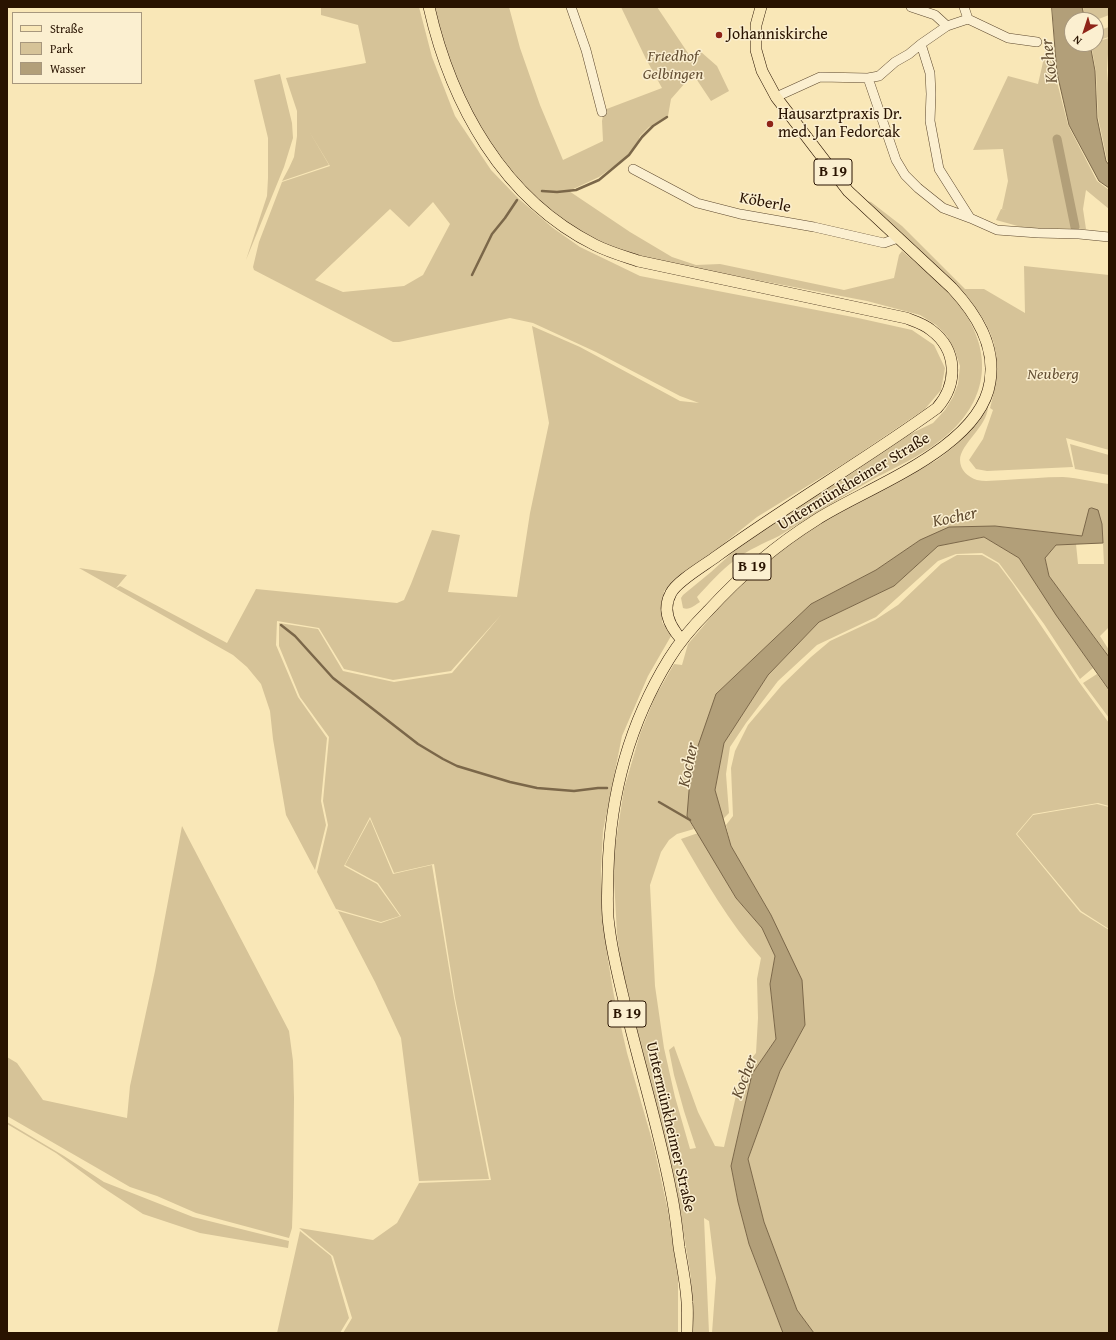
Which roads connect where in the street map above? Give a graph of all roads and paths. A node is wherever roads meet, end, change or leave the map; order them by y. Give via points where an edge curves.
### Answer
1 (429, 7) edge
2 (571, 7) edge
3 (761, 7) edge
4 (911, 7) edge
5 (964, 7) edge
6 (968, 19) junction
7 (947, 26) junction
8 (1037, 42) dead end
9 (921, 44) junction
10 (868, 78) junction
11 (776, 97) junction
12 (602, 112) dead end
13 (633, 169) dead end
14 (970, 218) junction
15 (1109, 237) edge
16 (898, 238) junction
17 (682, 640) junction
18 (687, 1333) edge

1 - 17 main road via 449,75 470,121 486,147 527,196 575,234 609,251 638,261 906,318 930,329 946,346 950,356 950,386 937,408 746,535 674,587 667,602 667,613 673,630
2 - 12 street via 586,50
3 - 11 main road, Untermünkheimer Straße / B 19 via 756,25 756,50 762,71
4 - 7 street via 935,15
5 - 6 street
6 - 7 street
6 - 8 street via 1008,38
7 - 9 street
9 - 10 street via 879,76
9 - 14 street via 930,73 930,120 939,169
10 - 11 street via 820,77
10 - 14 street via 896,160 905,175 943,208
11 - 16 main road, Untermünkheimer Straße / B 19 via 848,191
13 - 16 street, Köberle via 697,203 884,243
14 - 15 street via 997,230
16 - 17 main road, Untermünkheimer Straße / B 19 via 968,305 984,334 992,362 990,387 985,402 958,435 936,452 912,468 818,518 774,549 735,582
17 - 18 main road, Untermünkheimer Straße / B 19 via 648,697 624,760 612,817 607,896 608,924 620,982 672,1192 687,1301

